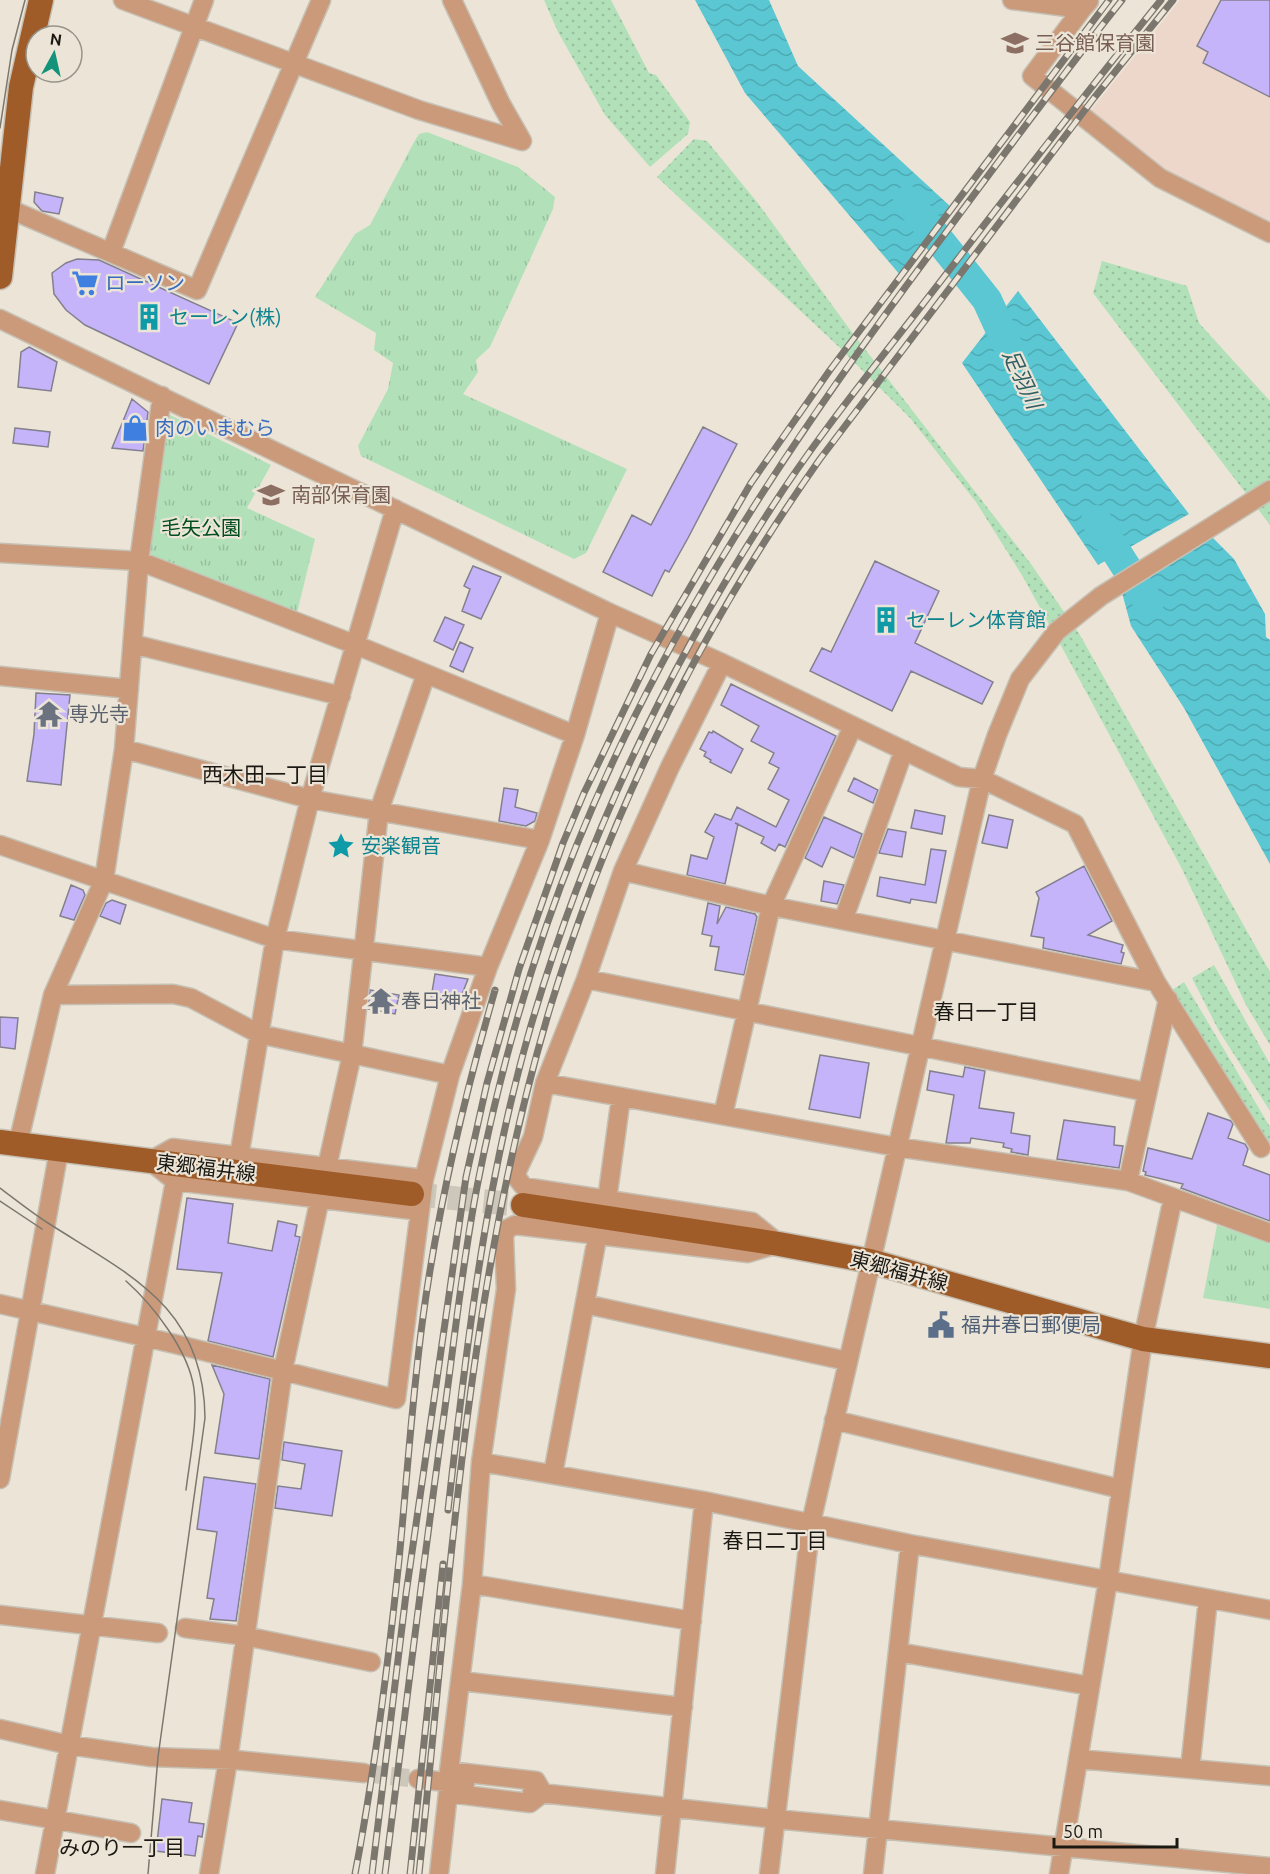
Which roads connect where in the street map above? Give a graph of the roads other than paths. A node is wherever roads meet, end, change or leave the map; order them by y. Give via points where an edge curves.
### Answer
1 (41, 0) edge
2 (123, 0) edge
3 (204, 0) edge
4 (321, 0) edge
5 (452, 0) edge
6 (1012, 0) edge
7 (1086, 4) edge
8 (194, 26) junction
9 (296, 63) junction
10 (5, 204) edge
11 (1270, 233) edge
12 (111, 252) junction
13 (0, 277) edge
14 (0, 319) edge
15 (162, 396) junction
16 (1270, 490) edge
17 (395, 509) junction
18 (0, 553) edge
19 (139, 561) junction
20 (610, 614) junction
21 (132, 644) junction
22 (356, 645) junction
23 (722, 663) junction
24 (426, 674) junction
25 (0, 676) edge
26 (129, 689) junction
27 (341, 696) junction
28 (853, 726) junction
29 (575, 735) junction
30 (124, 749) junction
31 (904, 750) junction
32 (982, 780) junction
33 (310, 799) junction
34 (379, 811) junction
35 (540, 840) junction
36 (0, 845) edge
37 (623, 871) junction
38 (104, 880) junction
39 (771, 906) junction
40 (844, 918) junction
41 (275, 939) junction
42 (945, 939) junction
43 (364, 951) junction
44 (488, 967) junction
45 (586, 980) junction
46 (1156, 982) junction
47 (53, 995) junction
48 (1168, 999) junction
49 (747, 1011) junction
50 (260, 1034) junction
51 (921, 1045) junction
52 (352, 1054) junction
53 (450, 1075) junction
54 (545, 1083) junction
55 (1148, 1092) junction
56 (621, 1097) junction
57 (723, 1115) junction
58 (9, 1143) edge
59 (897, 1147) junction
60 (1261, 1148) dead end
61 (59, 1150) junction
62 (239, 1157) junction
63 (150, 1161) junction
64 (327, 1167) junction
65 (1128, 1180) junction
66 (175, 1181) junction
67 (419, 1195) junction
68 (320, 1198) junction
69 (1173, 1198) junction
70 (607, 1200) junction
71 (523, 1205) tunnel mouth
72 (598, 1233) junction
73 (1270, 1233) edge
74 (778, 1244) junction
75 (870, 1261) junction
76 (0, 1304) edge
77 (585, 1304) junction
78 (31, 1310) junction
79 (147, 1337) junction
80 (1143, 1339) junction
81 (1270, 1356) edge
82 (847, 1361) junction
83 (284, 1370) junction
84 (834, 1420) junction
85 (481, 1462) junction
86 (553, 1474) junction
87 (0, 1479) edge
88 (1121, 1489) junction
89 (704, 1501) junction
90 (811, 1523) junction
91 (910, 1544) junction
92 (1108, 1580) junction
93 (472, 1584) junction
94 (1208, 1599) junction
95 (1270, 1610) edge
96 (0, 1615) edge
97 (692, 1621) junction
98 (92, 1625) junction
99 (185, 1628) dead end
100 (158, 1633) dead end
101 (245, 1636) junction
102 (898, 1652) junction
103 (371, 1662) dead end
104 (461, 1681) junction
105 (1090, 1686) junction
106 (683, 1707) junction
107 (0, 1729) edge
108 (69, 1744) junction
109 (1078, 1759) junction
110 (228, 1760) junction
111 (1190, 1769) junction
112 (364, 1773) tunnel mouth
113 (1270, 1776) edge
114 (418, 1779) tunnel mouth
115 (543, 1793) junction
116 (672, 1807) junction
117 (0, 1810) edge
118 (775, 1819) junction
119 (55, 1820) junction
120 (878, 1829) junction
121 (131, 1833) dead end
122 (1064, 1847) junction
123 (1270, 1866) edge
124 (45, 1874) edge
125 (209, 1874) edge
126 (439, 1874) edge
127 (665, 1874) edge
128 (770, 1874) edge
129 (873, 1874) edge
130 (1059, 1874) edge

1 - 10 main road via 21,87
2 - 8 street
3 - 8 street
4 - 9 street
5 - 9 street via 522,141 419,110
6 - 7 street
7 - 11 street via 1032,76 1160,178
8 - 9 street
8 - 12 street
9 - 12 street via 197,290
10 - 12 street
10 - 13 main road
14 - 15 street
15 - 17 street
15 - 19 street
16 - 32 street via 1101,596 1057,631 1012,694
17 - 20 street
17 - 22 street
18 - 19 street
19 - 21 street
19 - 22 street
20 - 23 street
20 - 29 street
21 - 26 street
21 - 27 street
22 - 24 street
22 - 27 street
23 - 28 street
23 - 37 street
24 - 29 street
24 - 34 street
25 - 26 street
26 - 30 street
27 - 33 street
28 - 31 street
28 - 39 street
29 - 35 street
30 - 33 street
30 - 38 street
31 - 32 street via 959,777
31 - 40 street
32 - 42 street
32 - 46 street via 1076,824
33 - 34 street
33 - 41 street
34 - 35 street
34 - 43 street
35 - 44 street
36 - 38 street
37 - 39 street
37 - 45 street
38 - 41 street
38 - 47 street
39 - 40 street
39 - 49 street
40 - 42 street
41 - 43 street
41 - 50 street
42 - 46 street
42 - 51 street
43 - 44 street
43 - 52 street
44 - 53 street
45 - 49 street
45 - 54 street
46 - 48 street
47 - 50 street via 173,994 191,998
47 - 58 street
48 - 55 street
48 - 60 street
49 - 51 street
49 - 57 street
50 - 52 street
50 - 62 street
51 - 55 street
51 - 59 street
52 - 53 street
52 - 64 street
53 - 67 street
54 - 56 street
54 - 70 street via 533,1137 517,1171 517,1181 524,1187
55 - 65 street
56 - 57 street
56 - 70 street
57 - 59 street
58 - 61 main road, 東郷福井線
59 - 65 street
59 - 75 street
61 - 63 main road, 東郷福井線
61 - 78 street
62 - 63 street via 173,1148
62 - 64 street
63 - 66 street
63 - 67 main road, 東郷福井線
64 - 67 street
65 - 69 street
66 - 68 street
66 - 79 street
67 - 68 street
67 - 83 street via 396,1399
68 - 83 street
69 - 73 street
69 - 80 street
70 - 74 street via 752,1222
71 - 74 main road, 東郷福井線
72 - 74 street via 748,1253
72 - 77 street
72 - 85 street via 515,1225 507,1229 506,1289
74 - 75 main road, 東郷福井線
75 - 80 main road, 東郷福井線
75 - 82 street
76 - 78 street
77 - 82 street
77 - 86 street
78 - 79 street
78 - 87 street
79 - 83 street
79 - 98 street
80 - 81 main road, 東郷福井線
80 - 88 street
82 - 84 street
83 - 101 street
84 - 88 street
84 - 90 street
85 - 86 street
85 - 93 street
86 - 89 street
88 - 92 street
89 - 90 street
89 - 97 street
90 - 91 street
90 - 118 street
91 - 92 street
91 - 102 street
92 - 94 street
92 - 105 street
93 - 97 street
93 - 104 street
94 - 95 street
94 - 111 street
96 - 98 street
97 - 106 street
98 - 100 street
98 - 108 street
99 - 101 street
101 - 103 street
101 - 110 street
102 - 105 street
102 - 120 street
104 - 106 street
104 - 115 street via 449,1771 536,1781
105 - 109 street
106 - 116 street
107 - 108 street
108 - 110 street via 151,1757
108 - 119 street
109 - 111 street
109 - 122 street
110 - 112 street
110 - 125 street
111 - 113 street
114 - 115 street
115 - 116 street
115 - 126 street via 530,1803 448,1793
116 - 118 street
116 - 127 street
117 - 119 street
118 - 120 street
118 - 128 street
119 - 121 street
119 - 124 street
120 - 122 street
120 - 129 street
122 - 123 street
122 - 130 street

